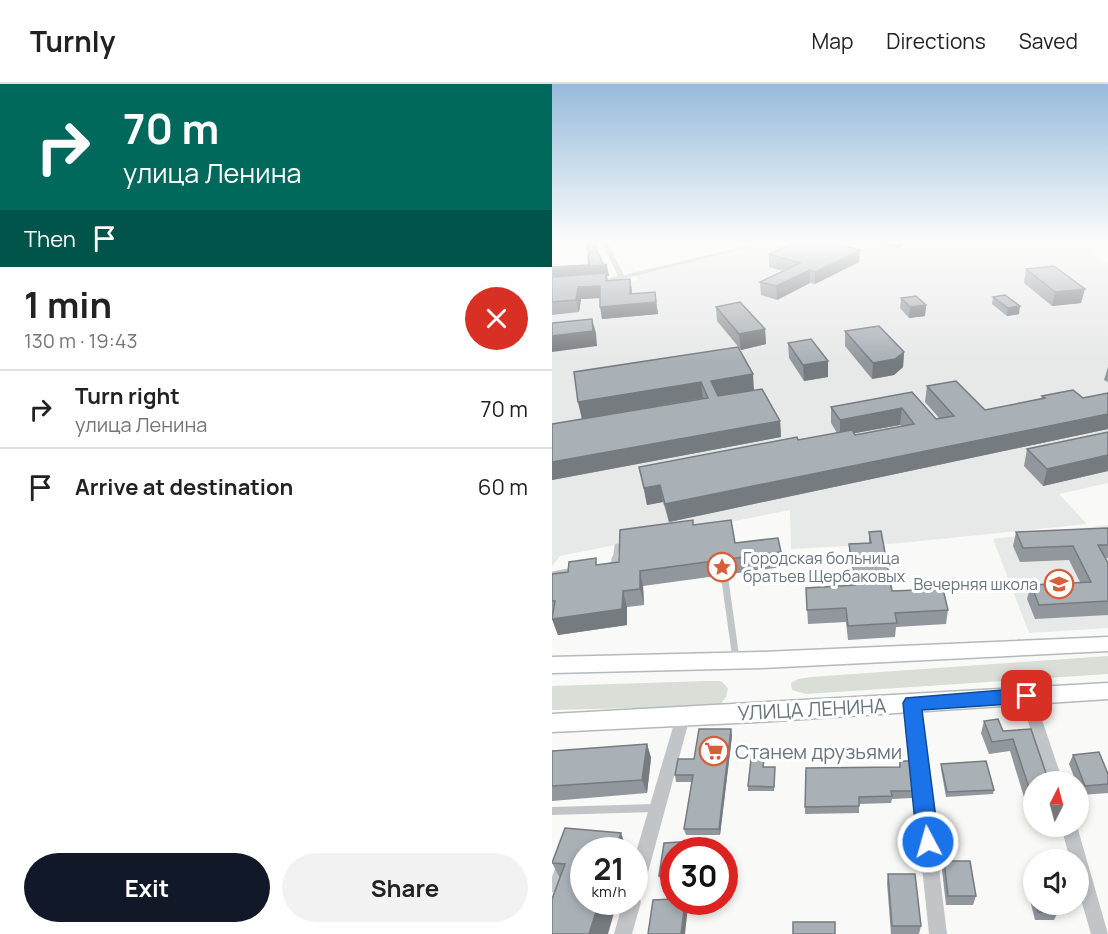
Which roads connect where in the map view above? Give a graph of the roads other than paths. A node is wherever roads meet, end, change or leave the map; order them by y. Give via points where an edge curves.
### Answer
1 (617, 546) edge
2 (604, 567) edge
3 (583, 570) edge
4 (552, 575) edge
5 (725, 580) dead end
6 (1108, 644) edge
7 (736, 660) junction
8 (552, 665) edge
9 (1108, 691) edge
10 (1027, 696) junction
11 (912, 703) junction
12 (683, 717) junction
13 (552, 723) edge
14 (1051, 771) edge
15 (657, 808) junction
16 (552, 811) edge
17 (1072, 837) edge
18 (648, 840) edge
19 (563, 858) edge
20 (552, 888) edge
21 (628, 915) edge
22 (623, 934) edge
23 (938, 934) edge
24 (1100, 934) edge

1 - 2 lane via 614,565
3 - 4 lane
5 - 7 lane
6 - 7 main road
7 - 8 main road
9 - 10 main road, УЛИЦА ЛЕНИНА
10 - 11 main road, УЛИЦА ЛЕНИНА
10 - 14 street
11 - 12 main road, УЛИЦА ЛЕНИНА
11 - 23 street
12 - 13 main road, УЛИЦА ЛЕНИНА
12 - 15 street
15 - 16 lane
15 - 18 street
17 - 24 street
19 - 20 lane
21 - 22 street

